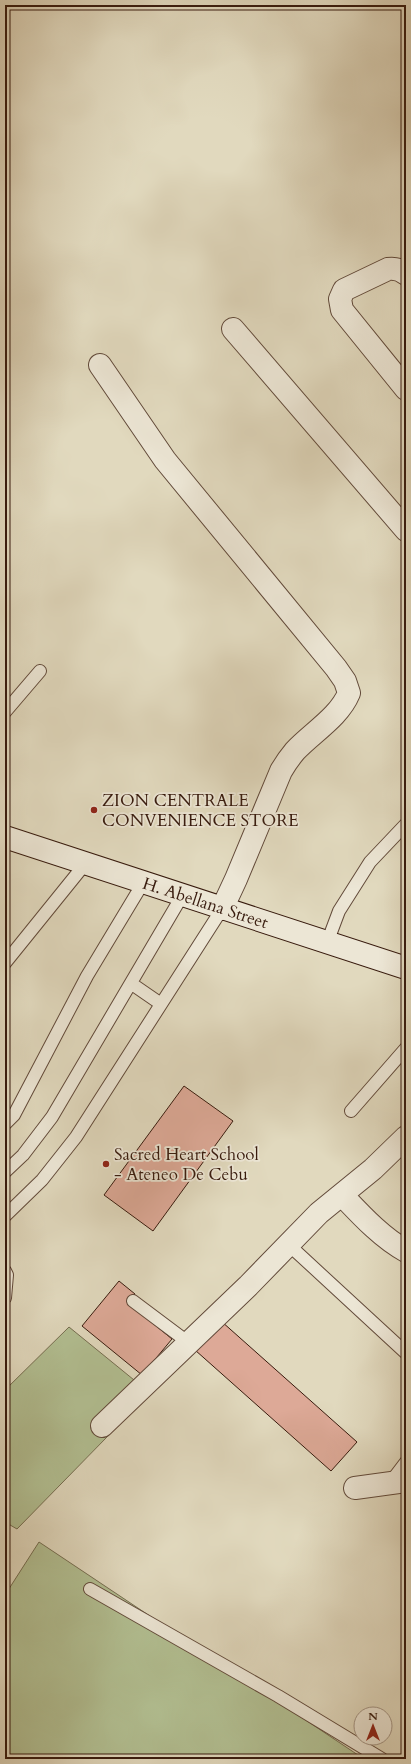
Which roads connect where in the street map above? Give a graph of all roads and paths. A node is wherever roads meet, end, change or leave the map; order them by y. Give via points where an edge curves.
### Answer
1 (406, 274) edge
2 (234, 329) dead end
3 (100, 365) dead end
4 (406, 389) edge
5 (406, 530) edge
6 (40, 670) dead end
7 (5, 712) edge
8 (406, 824) edge
9 (5, 837) edge
10 (85, 864) junction
11 (143, 883) junction
12 (182, 896) junction
13 (222, 909) junction
14 (327, 943) junction
15 (5, 963) edge
16 (406, 968) edge
17 (132, 984) junction
18 (161, 1004) junction
19 (406, 1048) edge
20 (351, 1111) dead end
21 (5, 1124) edge
22 (406, 1137) edge
23 (5, 1172) edge
24 (342, 1196) junction
25 (5, 1216) edge
26 (288, 1245) junction
27 (406, 1251) edge
28 (5, 1271) edge
29 (5, 1298) edge
30 (133, 1301) dead end
31 (189, 1343) junction
32 (406, 1353) edge
33 (102, 1426) dead end
34 (406, 1462) edge
35 (398, 1482) edge
36 (355, 1488) dead end
37 (90, 1589) dead end
38 (382, 1759) edge

1 - 4 street via 395,268 388,269 344,290 340,299 342,310
2 - 5 street
3 - 13 street via 165,460 336,668 349,693 345,704 287,761
6 - 7 lane
8 - 14 lane via 370,862 339,911
9 - 10 street, H. Abellana Street
10 - 11 street, H. Abellana Street
10 - 15 lane
11 - 12 street, H. Abellana Street
11 - 21 lane via 86,976 14,1115
12 - 13 street, H. Abellana Street
12 - 17 lane
13 - 14 street, H. Abellana Street
13 - 18 lane
14 - 16 street, H. Abellana Street
17 - 18 lane
17 - 23 lane via 52,1117 23,1155
18 - 25 lane via 76,1137 42,1180
19 - 20 lane
22 - 24 street
24 - 26 street via 319,1214
24 - 27 street via 373,1226
26 - 31 street
26 - 32 lane
28 - 29 lane
30 - 31 lane
31 - 33 street
34 - 35 lane
35 - 36 street
37 - 38 lane via 278,1696

